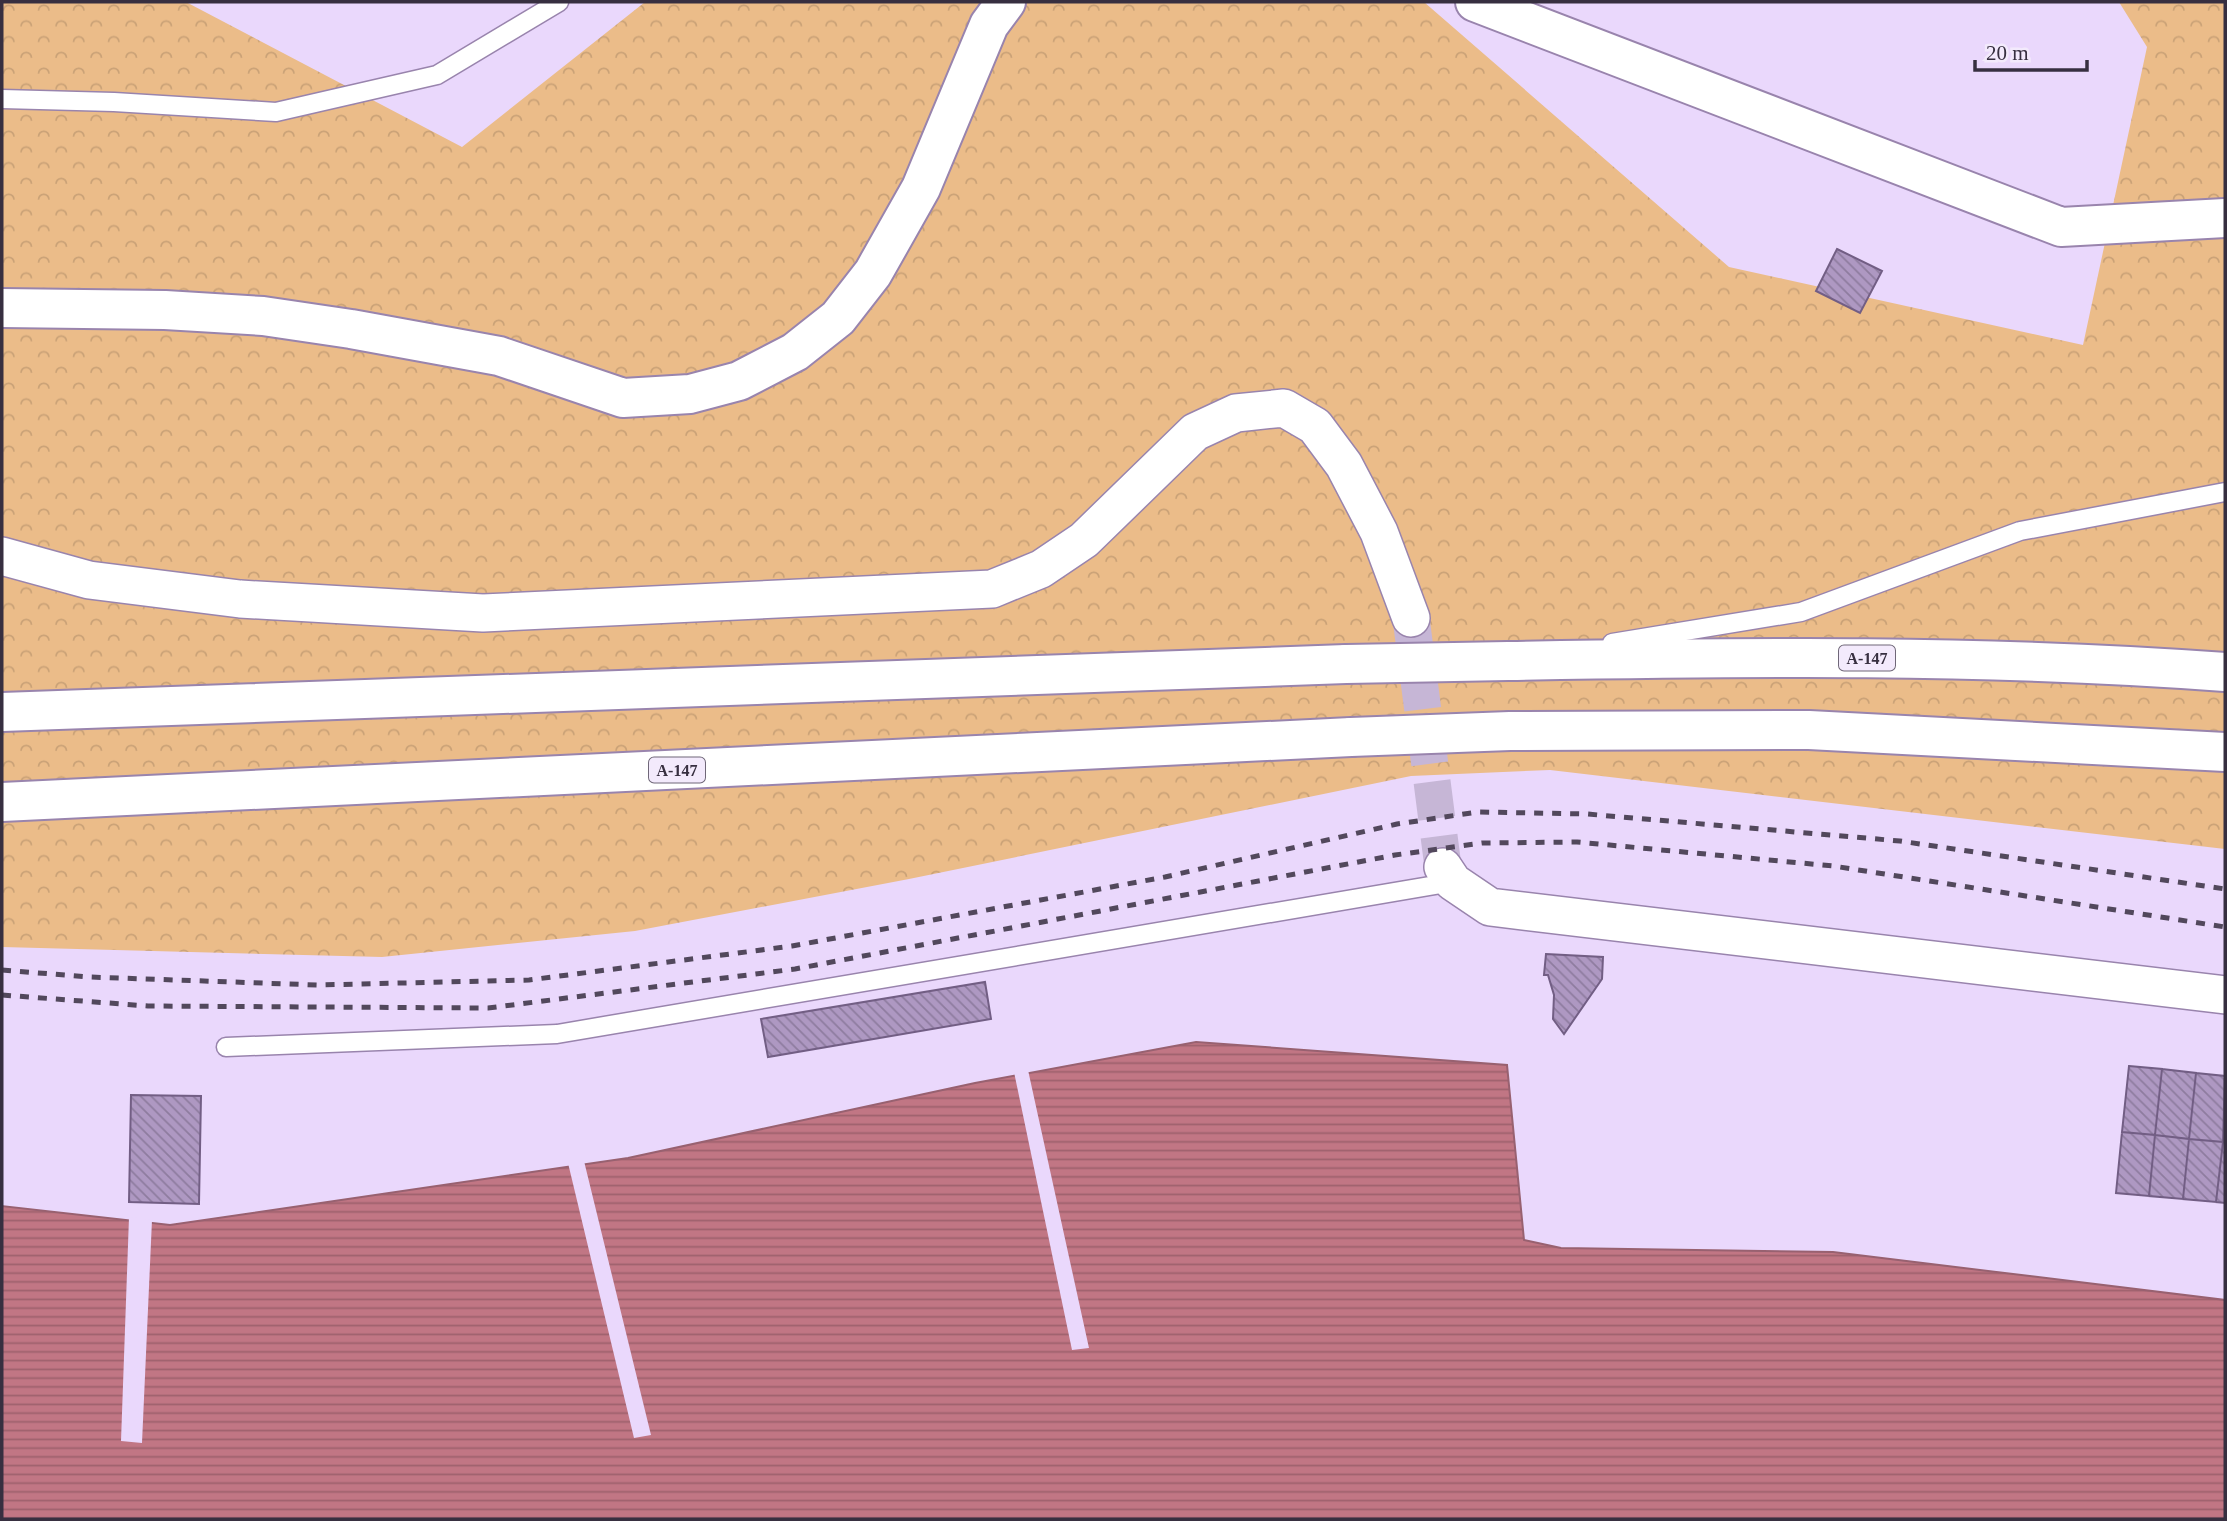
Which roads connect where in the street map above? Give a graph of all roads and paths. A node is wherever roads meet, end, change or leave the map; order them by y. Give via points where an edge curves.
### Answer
1 (559, 2) edge
2 (1006, 2) edge
3 (1475, 2) edge
4 (2, 99) edge
5 (2225, 218) edge
6 (2, 308) edge
7 (2225, 492) edge
8 (2, 556) edge
9 (1410, 618) tunnel mouth
10 (1508, 660) junction
11 (2225, 672) edge
12 (2, 712) edge
13 (2225, 752) edge
14 (2, 802) edge
15 (1448, 874) joint
16 (2225, 995) edge
17 (226, 1046) dead end

1 - 4 lane via 438,75 276,112
2 - 6 main road via 989,25 920,188 873,273 838,318 795,352 739,381 690,394 623,398 499,356 288,320 164,310
3 - 5 main road via 2061,227
7 - 10 lane via 2020,531 1801,612
8 - 9 street via 89,580 240,599 482,613 992,589 1041,569 1084,540 1195,432 1236,413 1284,408 1315,426 1344,465 1379,532
10 - 11 main road, А-147 via 1808,657
10 - 12 main road, А-147, bridge
13 - 14 main road, А-147, bridge via 1809,730 1510,732
15 - 16 street via 1490,907
15 - 17 lane via 557,1034

